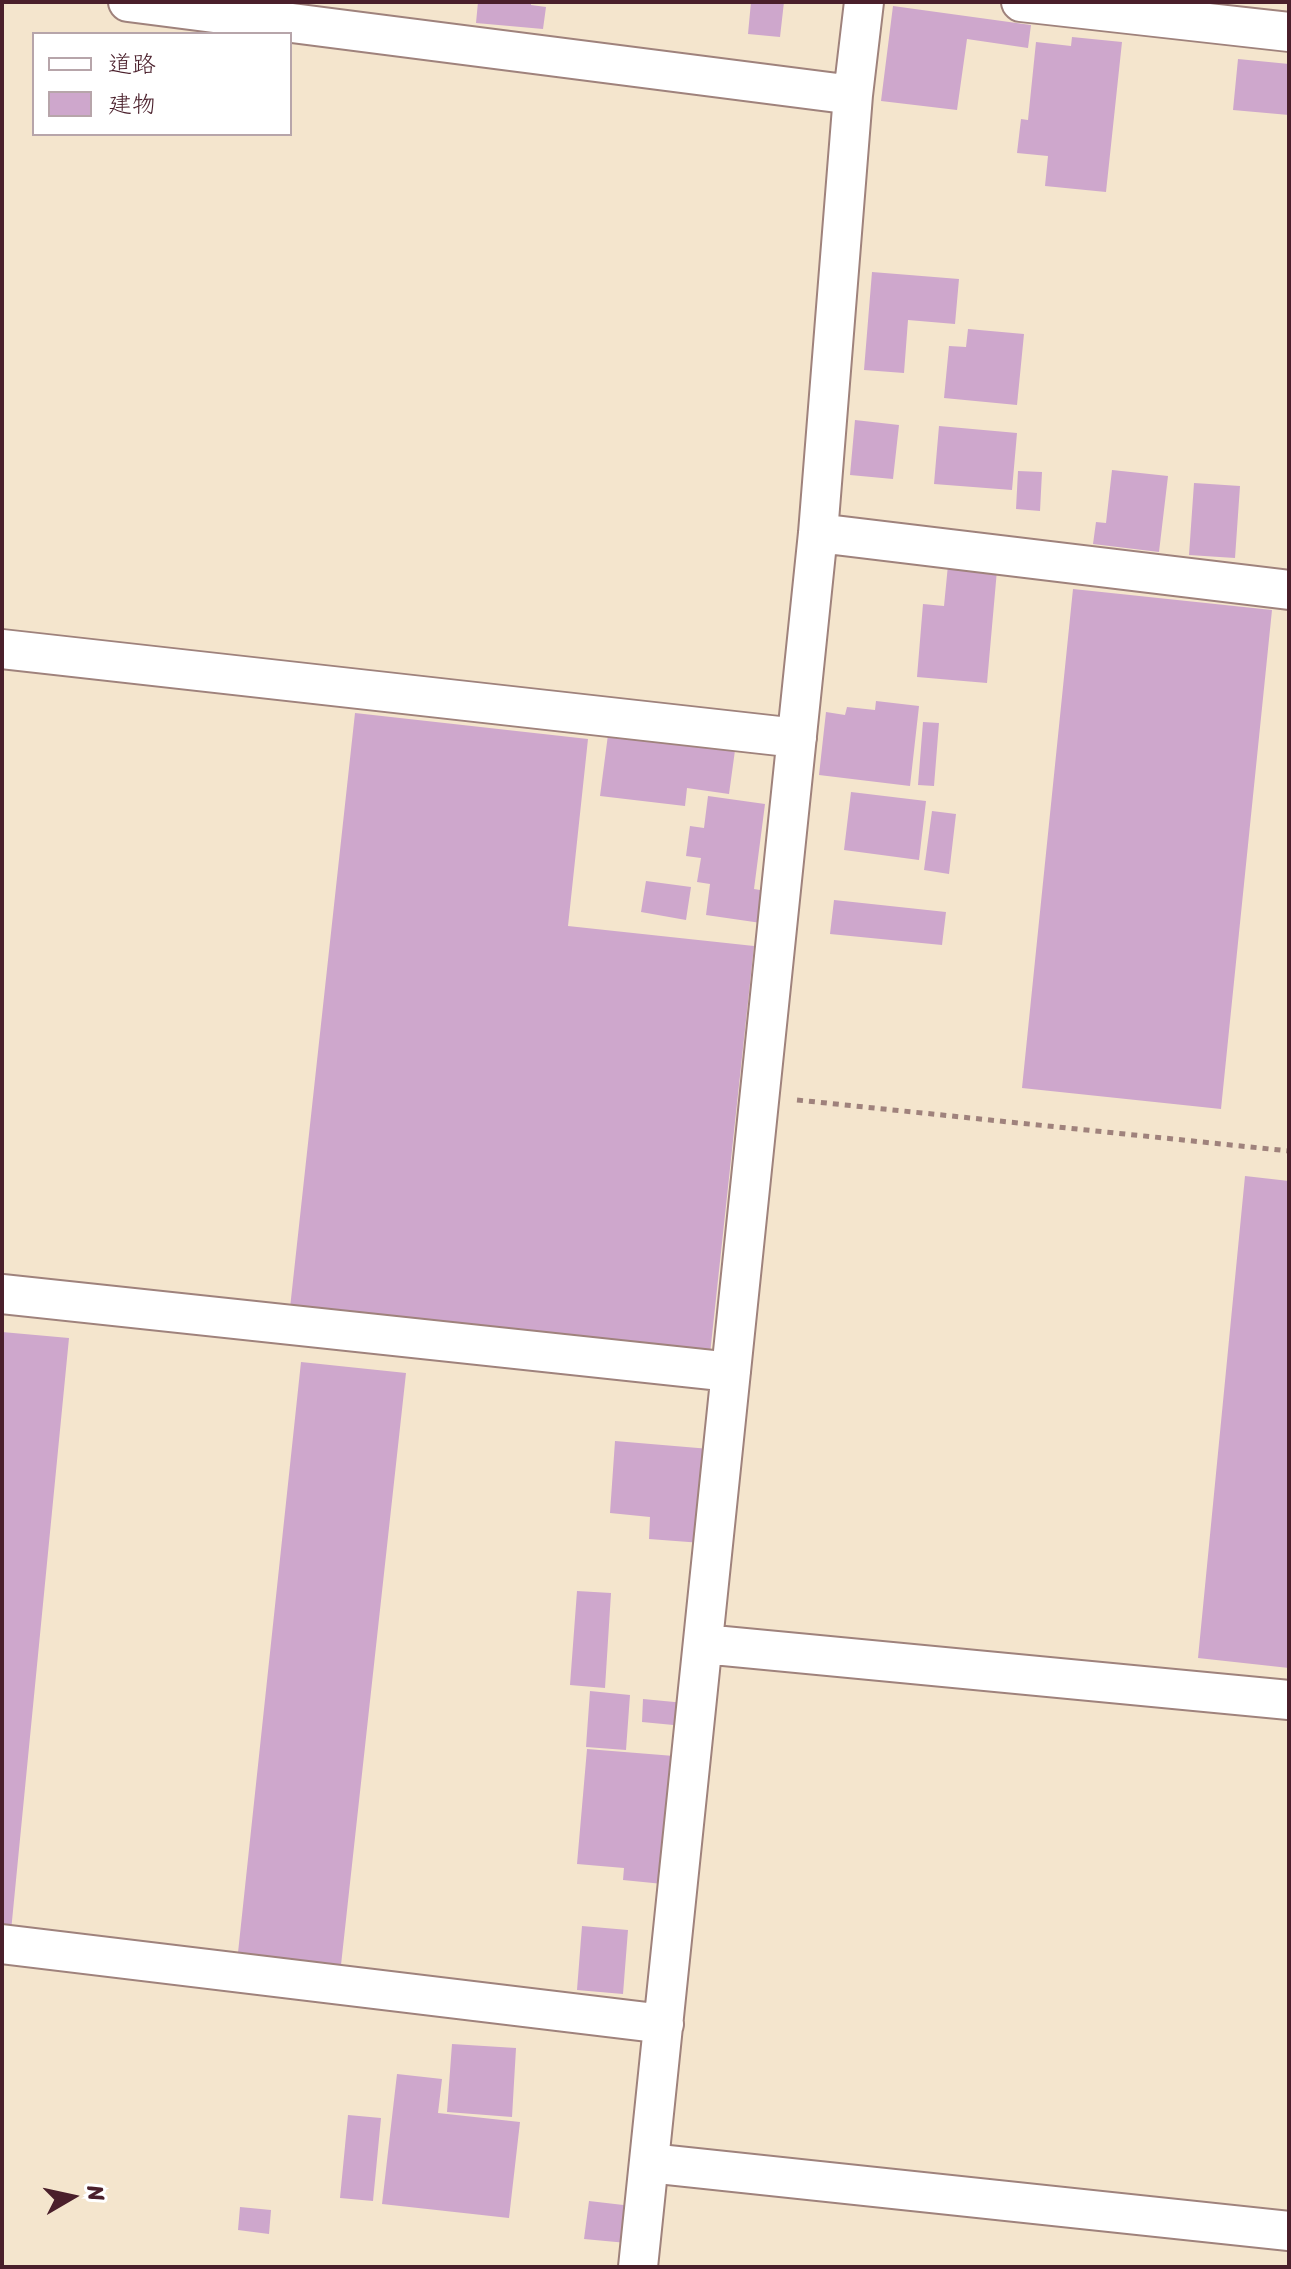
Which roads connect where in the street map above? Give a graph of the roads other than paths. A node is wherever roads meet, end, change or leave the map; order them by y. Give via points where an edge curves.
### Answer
1 (128, 2) edge
2 (864, 2) edge
3 (1021, 2) edge
4 (1289, 32) edge
5 (853, 95) junction
6 (818, 533) junction
7 (1289, 590) edge
8 (2, 649) edge
9 (797, 738) junction
10 (2, 1294) edge
11 (731, 1372) junction
12 (703, 1644) junction
13 (1289, 1700) edge
14 (2, 1944) edge
15 (664, 2024) junction
16 (649, 2163) junction
17 (1289, 2231) edge
18 (638, 2267) edge

1 - 5 street
2 - 5 street
3 - 4 street
5 - 6 street
6 - 7 street
6 - 9 street
8 - 9 street
9 - 11 street
10 - 11 street
11 - 12 street
12 - 13 street
12 - 15 street
14 - 15 street
15 - 16 street
16 - 17 street
16 - 18 street

